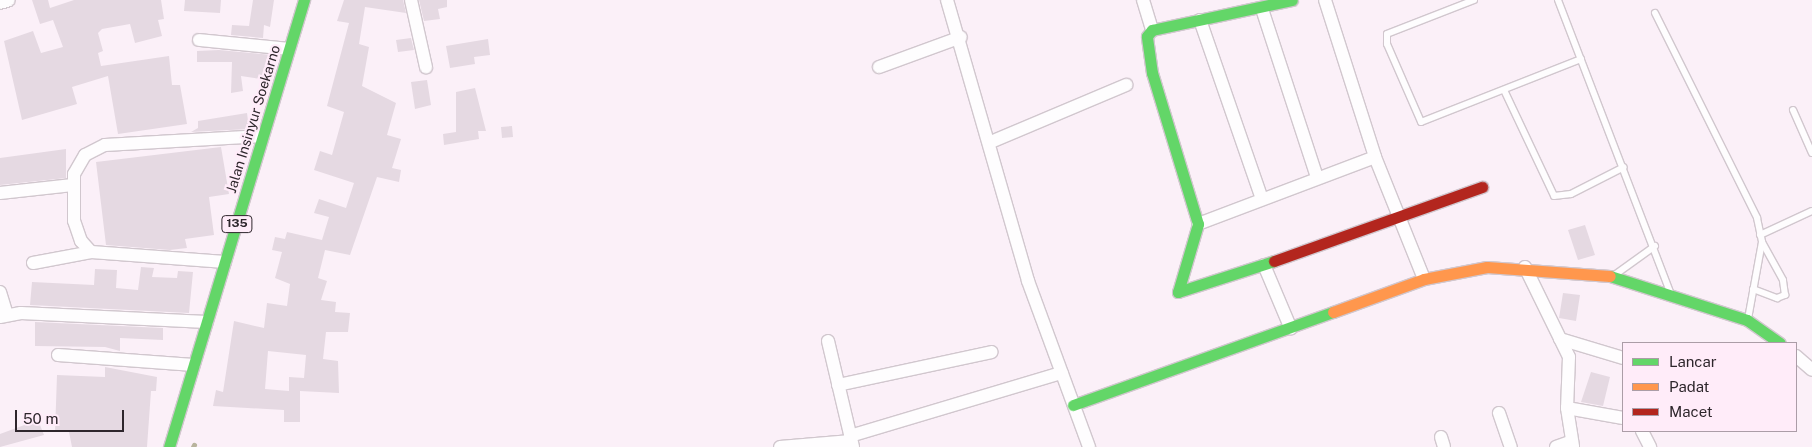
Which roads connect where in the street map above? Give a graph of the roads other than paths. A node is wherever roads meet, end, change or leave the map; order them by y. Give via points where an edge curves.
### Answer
1 (9, 0) edge
2 (304, 0) edge
3 (411, 0) edge
4 (948, 0) edge
5 (1144, 0) edge
6 (1292, 0) edge
7 (1324, 0) edge
8 (1474, 0) edge
9 (1558, 0) edge
10 (0, 3) edge
11 (1262, 9) junction
12 (1655, 13) dead end
13 (1200, 20) junction
14 (1152, 30) junction
15 (960, 37) junction
16 (199, 40) dead end
17 (289, 49) junction
18 (1581, 59) junction
19 (426, 67) dead end
20 (879, 67) dead end
21 (1126, 85) dead end
22 (1504, 90) junction
23 (1793, 110) dead end
24 (263, 136) junction
25 (991, 142) junction
26 (1812, 153) edge
27 (1375, 157) junction
28 (1624, 166) junction
29 (1317, 176) junction
30 (73, 185) junction
31 (1482, 187) dead end
32 (0, 193) edge
33 (1262, 199) junction
34 (1812, 211) edge
35 (1400, 217) junction
36 (1198, 224) junction
37 (1761, 239) junction
38 (1654, 246) junction
39 (91, 252) junction
40 (225, 262) junction
41 (32, 263) dead end
42 (1264, 265) junction
43 (1525, 267) junction
44 (1613, 276) junction
45 (1424, 279) junction
46 (1753, 289) junction
47 (0, 292) edge
48 (1671, 294) junction
49 (4, 316) edge
50 (1747, 320) junction
51 (207, 322) junction
52 (1291, 329) junction
53 (1560, 339) junction
54 (828, 341) dead end
55 (1779, 342) edge
56 (992, 352) dead end
57 (58, 355) dead end
58 (1797, 357) edge
59 (1622, 358) edge
60 (194, 365) junction
61 (1812, 370) edge
62 (1062, 373) junction
63 (838, 385) junction
64 (1073, 405) junction
65 (1567, 408) junction
66 (1499, 413) dead end
67 (1622, 418) edge
68 (1642, 432) edge
69 (851, 441) edge
70 (1571, 444) edge
71 (169, 447) edge
72 (780, 447) edge
73 (1089, 447) edge
74 (1512, 447) edge
75 (1556, 447) edge
76 (1650, 447) edge

1 - 10 street
2 - 17 street, Jalan Insinyur Soekarno / 135
3 - 19 street
4 - 15 street
5 - 14 street
6 - 11 street
7 - 27 street
8 - 22 lane via 1387,34 1387,44 1421,122
9 - 18 lane
11 - 13 street
11 - 29 street
12 - 37 lane via 1757,218
13 - 14 street
13 - 33 street
14 - 36 street via 1147,36 1152,73
15 - 20 street
15 - 25 street
16 - 17 street
17 - 24 street, Jalan Insinyur Soekarno / 135
18 - 22 lane
18 - 28 lane
21 - 25 street
22 - 28 lane via 1554,196 1571,194
23 - 26 lane
24 - 30 street via 105,145 85,155
24 - 40 street, Jalan Insinyur Soekarno / 135
25 - 62 street via 1023,264
27 - 29 street
27 - 35 street
28 - 38 lane
29 - 33 street
30 - 32 street
30 - 39 street via 74,221 81,241
31 - 35 street
33 - 36 street
34 - 37 lane
35 - 42 street
35 - 45 street
36 - 42 street via 1177,283 1178,292
37 - 46 lane
37 - 46 lane via 1782,280 1785,295 1777,298
38 - 44 lane
38 - 48 lane
39 - 40 street
39 - 41 street
40 - 51 street, Jalan Insinyur Soekarno / 135
42 - 52 street
43 - 44 street
43 - 45 street via 1487,267
43 - 53 street
44 - 48 street
45 - 52 street
46 - 50 lane
47 - 49 street
48 - 50 street
49 - 51 street
50 - 55 street
51 - 60 street, Jalan Insinyur Soekarno / 135
52 - 64 street
53 - 59 street
53 - 65 street via 1570,364
54 - 63 street
56 - 63 street
57 - 60 street
58 - 61 street
60 - 71 street, Jalan Insinyur Soekarno / 135
62 - 64 street
62 - 69 street
63 - 69 street
64 - 73 street
65 - 67 street
65 - 70 street
66 - 74 street
68 - 76 street
69 - 72 street
70 - 75 street

